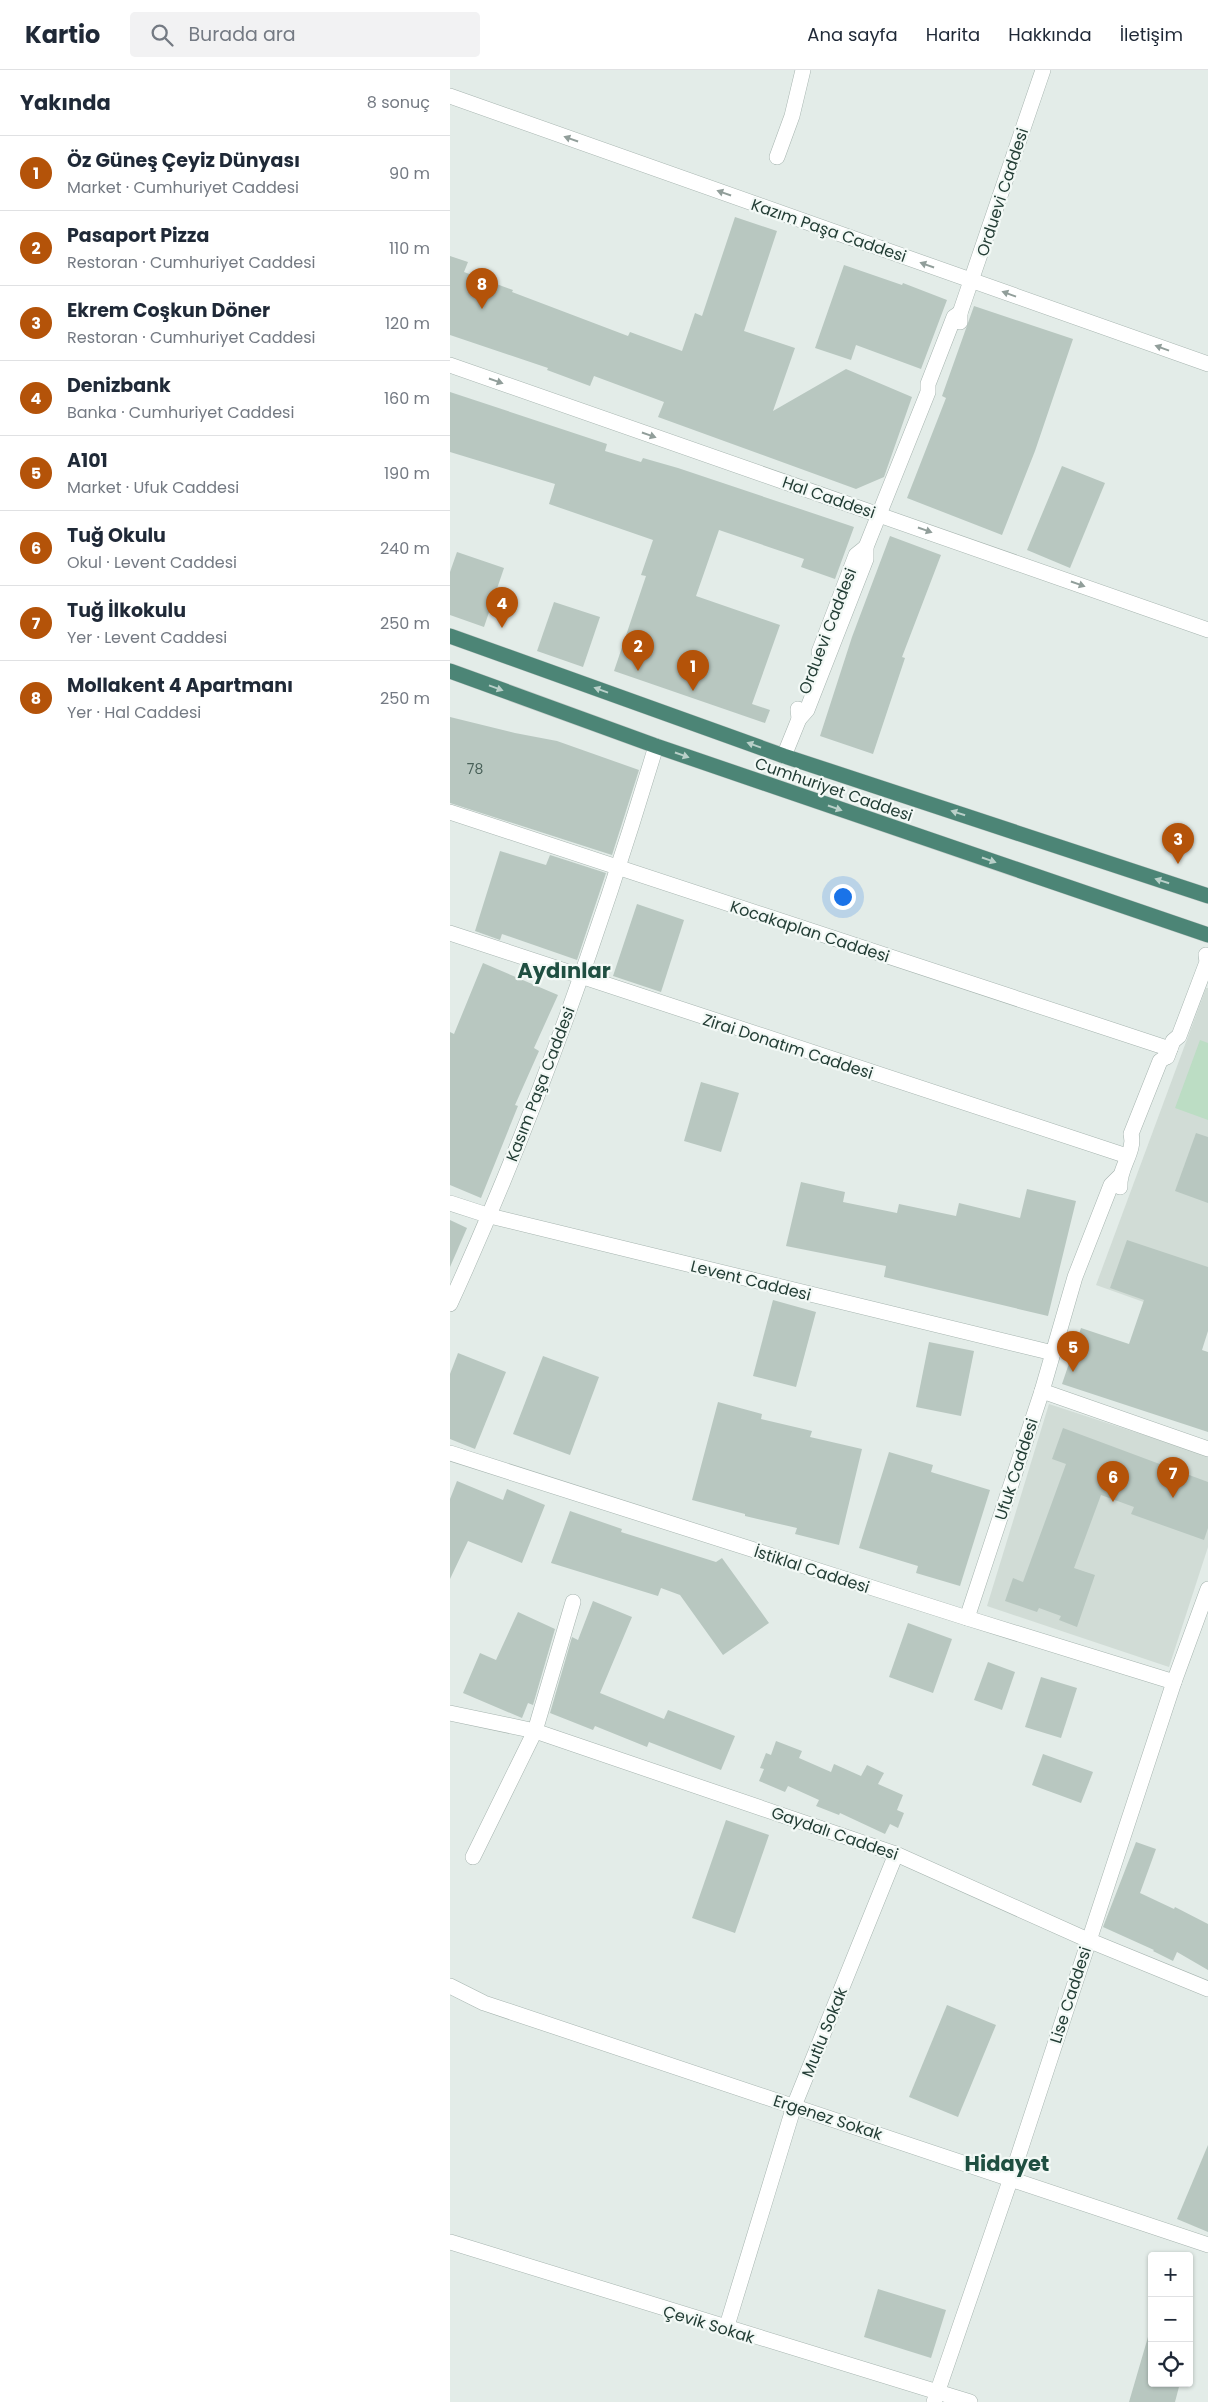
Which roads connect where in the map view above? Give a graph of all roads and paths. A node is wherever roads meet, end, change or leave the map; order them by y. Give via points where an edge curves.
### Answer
1 (803, 70) edge
2 (1043, 70) edge
3 (450, 96) edge
4 (777, 157) dead end
5 (973, 281) junction
6 (1208, 364) edge
7 (450, 365) edge
8 (879, 514) junction
9 (1208, 630) edge
10 (450, 636) edge
11 (450, 671) edge
12 (656, 746) junction
13 (784, 756) junction
14 (450, 812) edge
15 (619, 868) junction
16 (1208, 896) edge
17 (450, 934) edge
18 (1208, 935) edge
19 (1207, 952) edge
20 (580, 978) junction
21 (1170, 1049) junction
22 (1127, 1156) junction
23 (450, 1203) edge
24 (490, 1216) junction
25 (450, 1304) edge
26 (1053, 1353) junction
27 (1042, 1392) junction
28 (1208, 1449) edge
29 (450, 1453) edge
30 (1208, 1589) edge
31 (573, 1602) dead end
32 (967, 1618) junction
33 (1174, 1682) junction
34 (450, 1713) edge
35 (535, 1731) junction
36 (896, 1854) junction
37 (473, 1857) dead end
38 (1088, 1940) junction
39 (450, 1986) edge
40 (1208, 1989) edge
41 (794, 2106) junction
42 (1011, 2178) junction
43 (450, 2242) edge
44 (1208, 2244) edge
45 (726, 2329) junction
46 (936, 2397) edge
47 (970, 2402) edge

1 - 4 street via 792,116
2 - 5 street, Orduevi Caddesi
5 -> 3 street, Kazım Paşa Caddesi
6 -> 5 street, Kazım Paşa Caddesi
5 - 8 street, Orduevi Caddesi via 960,313 954,317
7 -> 8 street, Hal Caddesi
8 -> 9 street, Hal Caddesi
8 - 13 street, Orduevi Caddesi via 866,547 856,555 798,706 798,719
13 -> 10 highway, Cumhuriyet Caddesi
11 -> 12 highway, Cumhuriyet Caddesi
12 - 15 street, Kasım Paşa Caddesi
12 -> 18 highway, Cumhuriyet Caddesi
16 -> 13 highway, Cumhuriyet Caddesi
14 - 15 street, Kocakaplan Caddesi
15 - 20 street, Kasım Paşa Caddesi
15 - 21 street, Kocakaplan Caddesi
17 - 20 street, Zirai Donatım Caddesi
19 - 21 street, Ufuk Caddesi via 1207,962 1179,1036
20 - 22 street, Zirai Donatım Caddesi
20 - 24 street, Kasım Paşa Caddesi
21 - 22 street, Ufuk Caddesi via 1160,1062 1131,1134 1133,1141
22 - 26 street, Ufuk Caddesi via 1119,1177 1111,1185 1075,1276
23 - 24 street, Levent Caddesi
24 - 25 street, Kasım Paşa Caddesi
24 - 26 street, Levent Caddesi
26 - 27 street, Ufuk Caddesi
27 - 28 street
27 - 32 street, Ufuk Caddesi
29 - 32 street, İstiklal Caddesi
30 - 33 street, Lise Caddesi
31 - 35 street
32 - 33 street, İstiklal Caddesi
33 - 38 street, Lise Caddesi
34 - 35 street, Gaydalı Caddesi
35 - 36 street, Gaydalı Caddesi
35 - 37 street
36 - 38 street, Gaydalı Caddesi
36 - 41 street, Mutlu Sokak
38 - 40 street, Gaydalı Caddesi
38 - 42 street, Lise Caddesi
39 - 41 street, Ergenez Sokak via 484,2002
41 - 42 street, Ergenez Sokak
41 - 45 street, Mutlu Sokak
42 - 44 street, Ergenez Sokak
42 - 46 street, Lise Caddesi
43 - 45 street, Çevik Sokak
45 - 46 street, Çevik Sokak
46 - 47 street, Çevik Sokak

